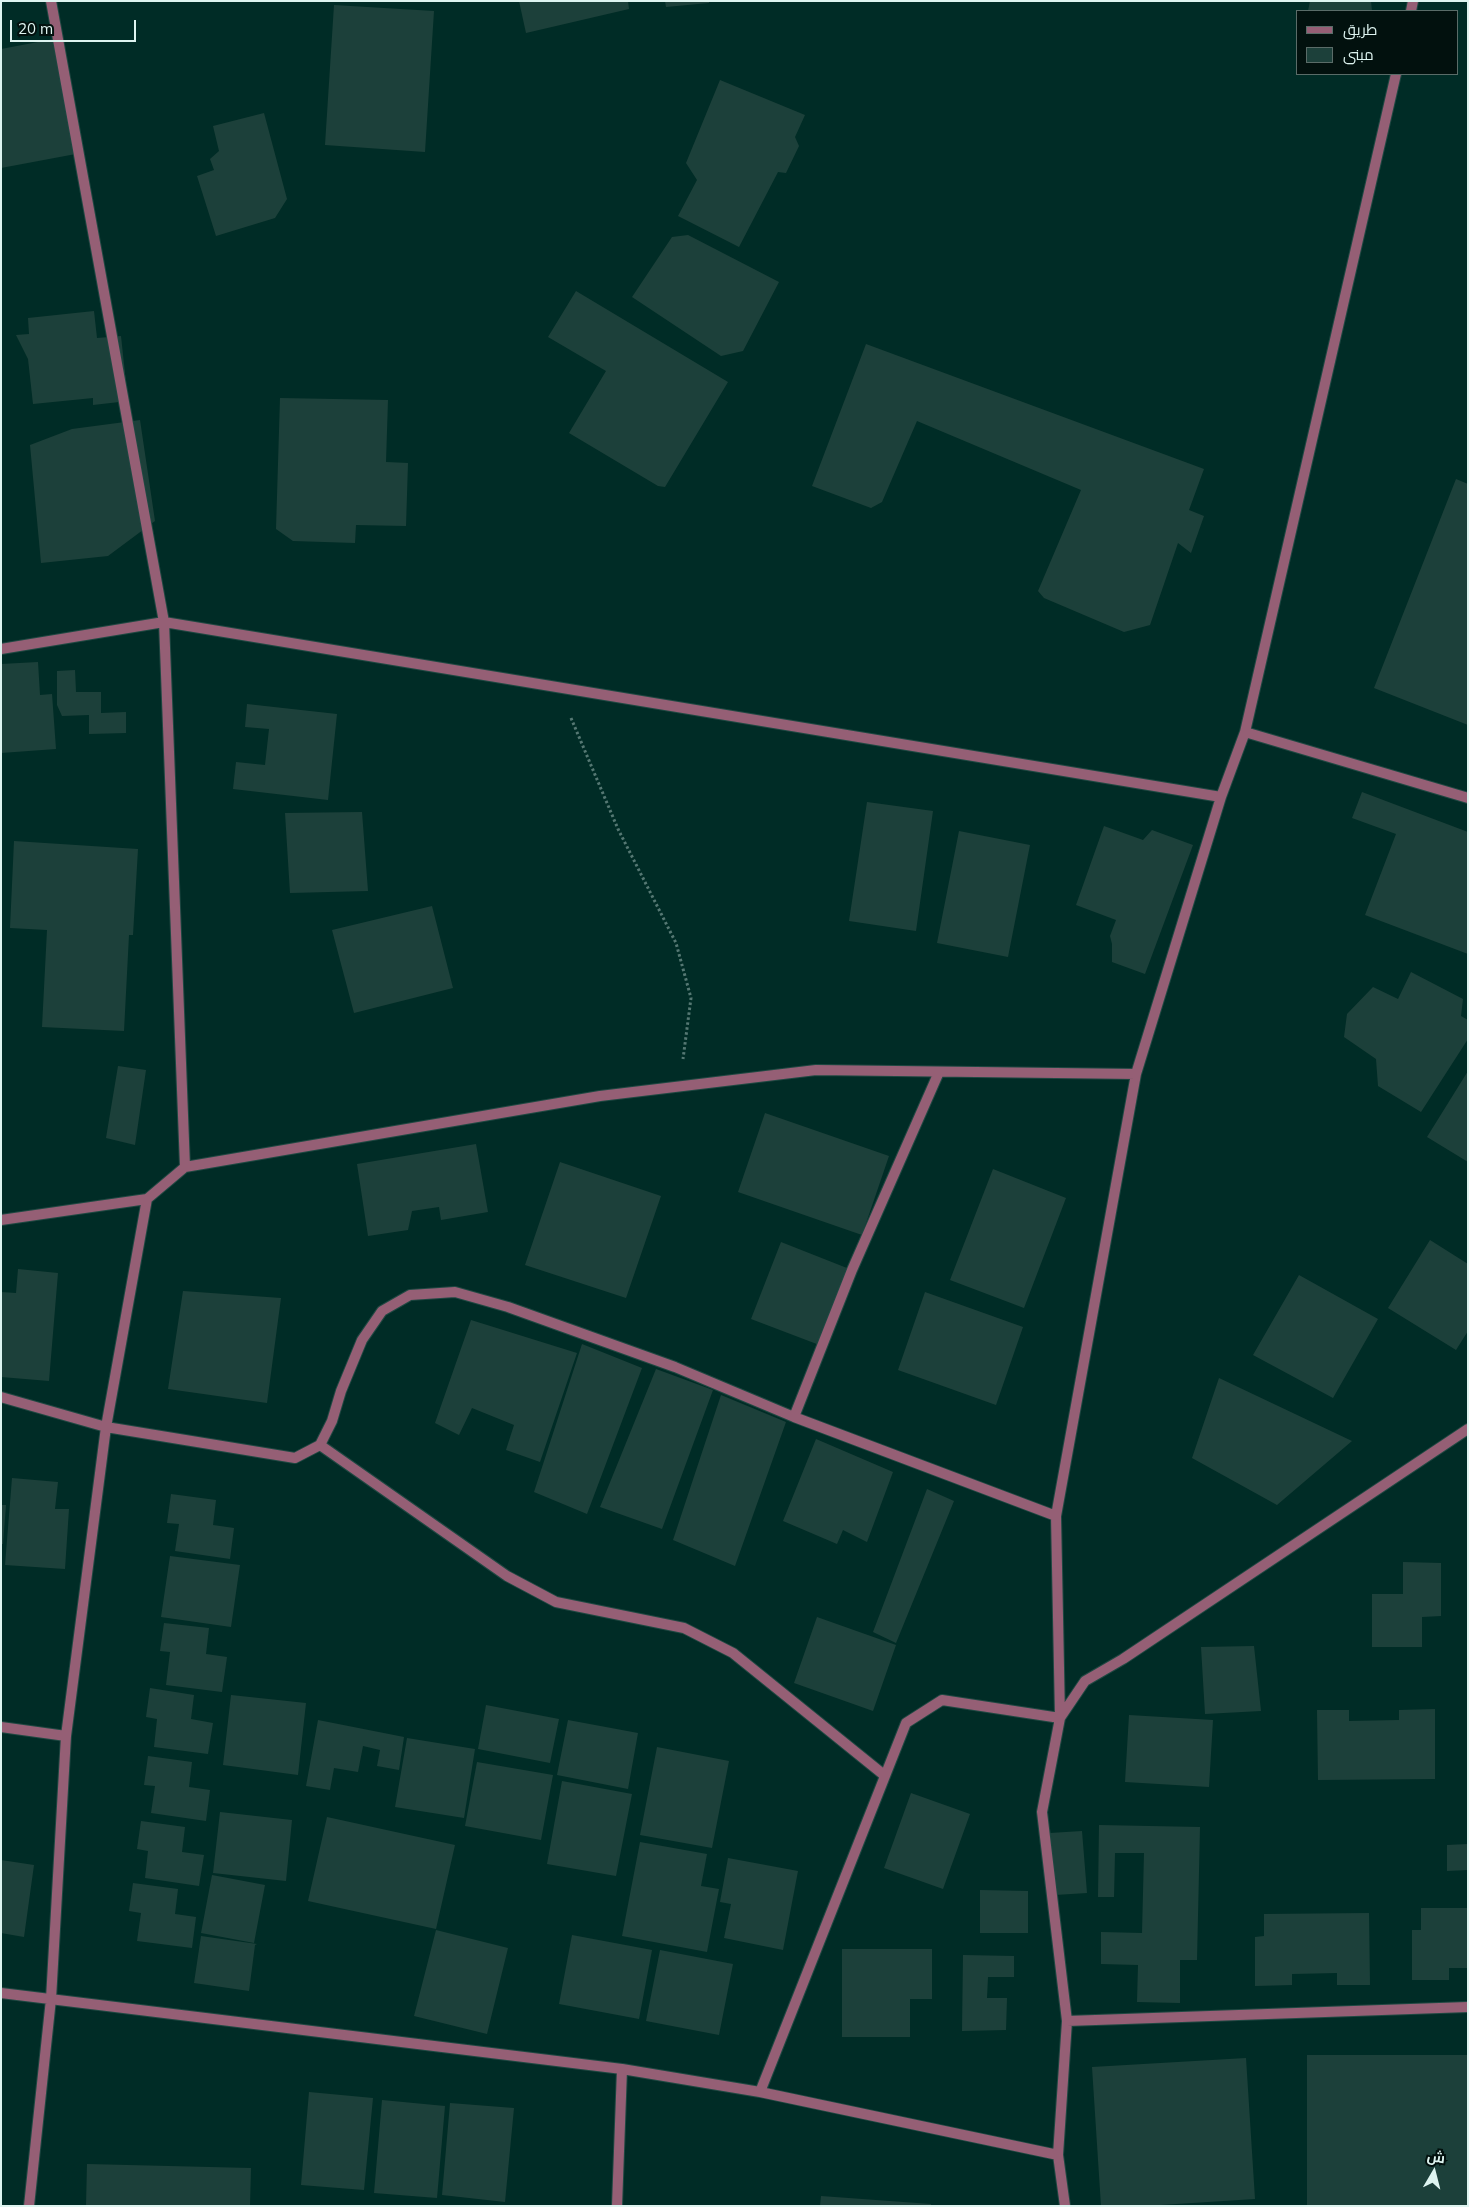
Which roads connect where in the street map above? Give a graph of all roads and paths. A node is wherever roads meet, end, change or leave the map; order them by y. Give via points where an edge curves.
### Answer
1 (51, 1) edge
2 (1396, 75) edge
3 (164, 622) junction
4 (1, 649) edge
5 (558, 688) junction
6 (1245, 732) junction
7 (1221, 797) junction
8 (1468, 798) edge
9 (939, 1072) junction
10 (1136, 1074) junction
11 (679, 1086) junction
12 (185, 1167) junction
13 (147, 1199) junction
14 (1, 1220) edge
15 (1, 1396) edge
16 (794, 1417) junction
17 (106, 1427) junction
18 (1468, 1428) edge
19 (320, 1445) junction
20 (1056, 1516) junction
21 (1060, 1718) junction
22 (1, 1727) edge
23 (66, 1736) junction
24 (884, 1775) junction
25 (1, 1993) edge
26 (51, 1999) junction
27 (1468, 2007) edge
28 (1067, 2021) junction
29 (622, 2069) junction
30 (760, 2092) junction
31 (1058, 2155) junction
32 (29, 2206) edge
33 (617, 2206) edge
34 (1065, 2206) edge

1 - 3 street
2 - 6 street
3 - 4 street
3 - 5 street
3 - 12 street
5 - 7 street
5 - 11 path via 618,829 676,943 690,998
6 - 7 street
6 - 8 street
7 - 10 street
9 - 10 street
9 - 11 street via 816,1070
9 - 16 street via 852,1270
10 - 20 street
11 - 12 street via 600,1096
12 - 13 street
13 - 14 street
13 - 17 street
15 - 17 street
16 - 19 street via 675,1366 508,1307 455,1292 437,1293 410,1295 382,1310 362,1340
16 - 20 street
17 - 19 street via 295,1458
17 - 23 street
18 - 21 street via 1123,1659 1085,1681
19 - 24 street via 507,1576 556,1602 684,1628 733,1653
20 - 21 street
21 - 24 street via 942,1700 906,1724
21 - 28 street via 1042,1812
22 - 23 street
23 - 26 street
24 - 30 street
25 - 26 street
26 - 29 street
26 - 32 street
27 - 28 street
28 - 31 street
29 - 30 street
29 - 33 street
30 - 31 street
31 - 34 street

